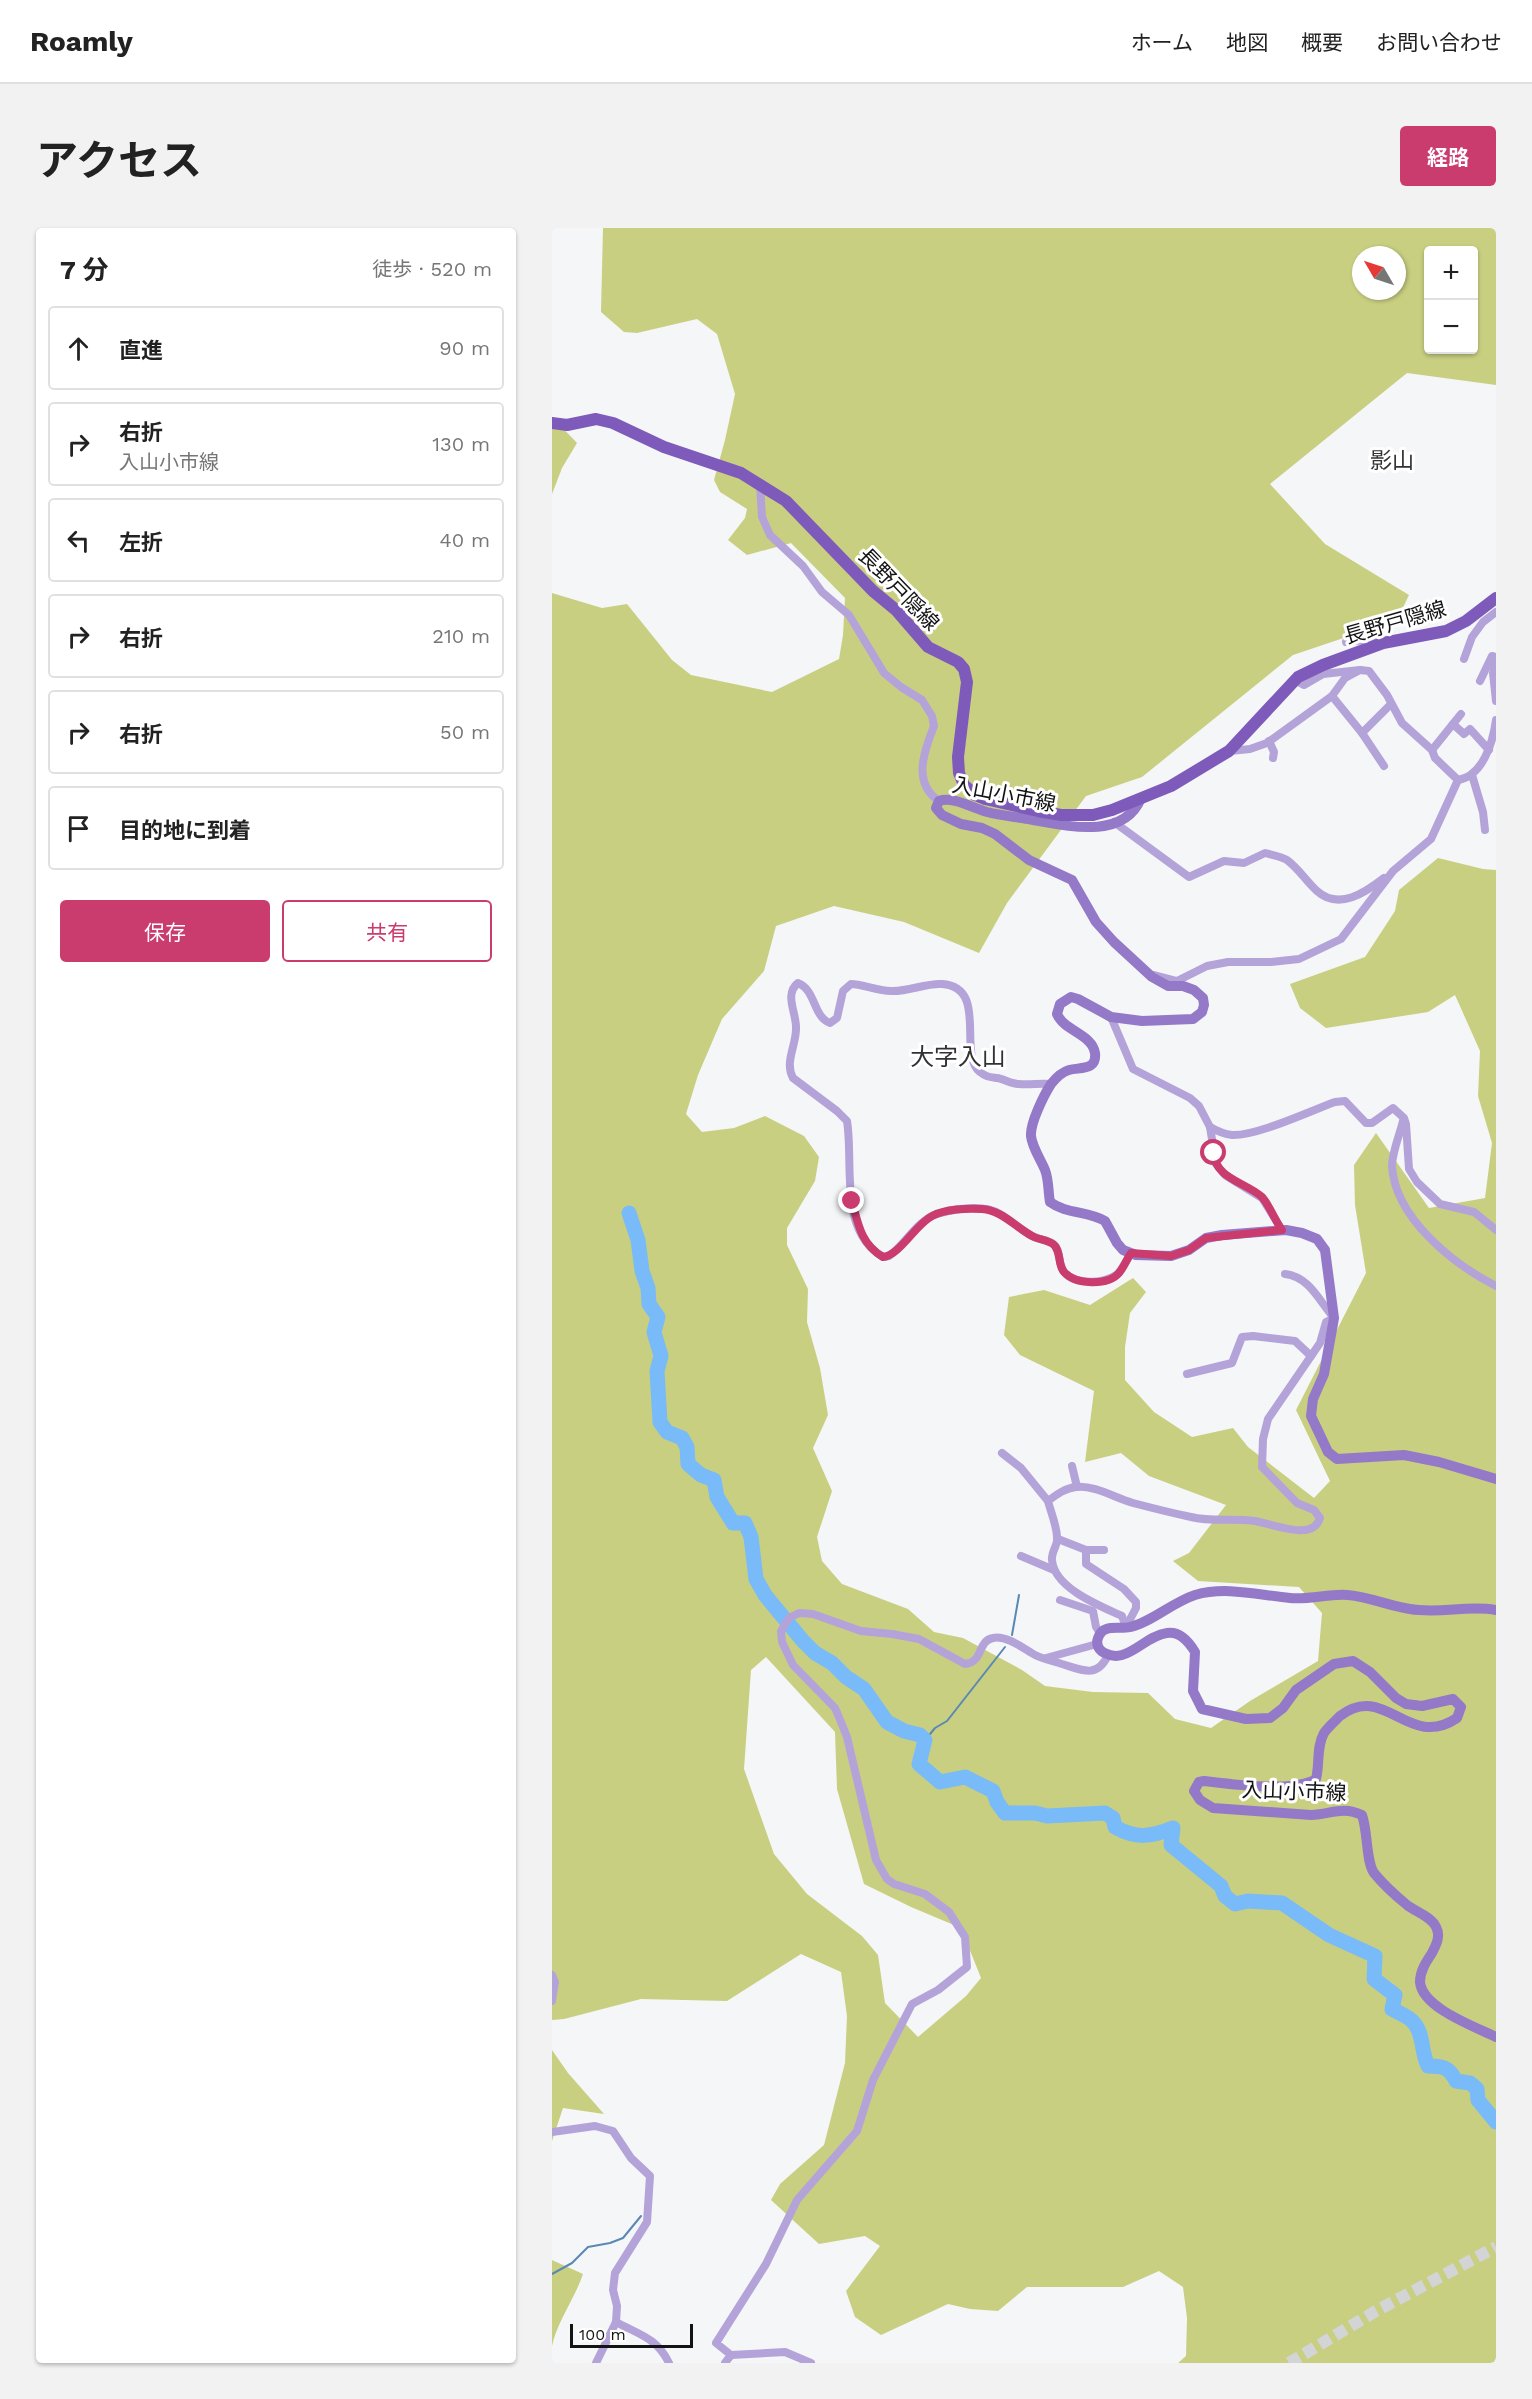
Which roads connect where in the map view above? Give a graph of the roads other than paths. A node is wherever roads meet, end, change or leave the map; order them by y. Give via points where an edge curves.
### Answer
1 (552, 423) edge
2 (760, 483) junction
3 (1496, 598) edge
4 (1496, 612) edge
5 (1346, 642) dead end
6 (1383, 643) junction
7 (1496, 658) edge
8 (1464, 659) dead end
9 (1360, 670) junction
10 (1295, 680) junction
11 (1480, 681) dead end
12 (1332, 696) junction
13 (1496, 701) edge
14 (1391, 704) junction
15 (1461, 714) dead end
16 (1496, 720) edge
17 (1453, 724) junction
18 (1362, 733) junction
19 (1269, 741) junction
20 (1432, 750) junction
21 (1489, 750) junction
22 (1229, 751) junction
23 (1273, 758) dead end
24 (1384, 766) dead end
25 (1472, 775) junction
26 (1458, 780) junction
27 (1140, 798) junction
28 (939, 801) junction
29 (1114, 822) junction
30 (1485, 830) dead end
31 (1393, 871) junction
32 (1152, 977) junction
33 (1111, 1017) junction
34 (1051, 1084) junction
35 (1404, 1118) junction
36 (1210, 1127) junction
37 (1282, 1230) junction
38 (1496, 1230) edge
39 (1131, 1253) junction
40 (1285, 1274) dead end
41 (1496, 1286) edge
42 (1334, 1318) junction
43 (1311, 1356) junction
44 (1187, 1374) dead end
45 (1002, 1453) dead end
46 (1072, 1466) dead end
47 (1496, 1479) edge
48 (1077, 1487) junction
49 (1048, 1501) junction
50 (1058, 1539) junction
51 (1086, 1550) junction
52 (1104, 1550) dead end
53 (1021, 1556) dead end
54 (1054, 1570) junction
55 (1060, 1600) dead end
56 (1496, 1610) edge
57 (1126, 1627) junction
58 (1099, 1639) junction
59 (1108, 1655) junction
60 (1045, 1659) junction
61 (552, 1975) edge
62 (552, 2001) edge
63 (1496, 2037) edge
64 (552, 2132) edge
65 (616, 2322) junction
66 (731, 2355) junction
67 (596, 2363) edge
68 (669, 2363) edge
69 (725, 2363) edge
70 (810, 2363) edge

1 - 2 main road, 長野戸隠線 via 567,425 596,419 613,423
2 - 27 main road, 長野戸隠線 via 801,515 928,647 964,669 967,682 958,757 961,778 969,790 985,799 1070,815 1100,814
2 - 28 street via 762,517 770,535 803,566 822,592 849,615 884,673 928,708 934,726 924,754 923,778 930,795
3 - 6 main road, 長野戸隠線 via 1446,631
4 - 8 street via 1472,637
5 - 6 street via 1375,639
6 - 10 main road, 長野戸隠線 via 1323,664
7 - 11 street via 1492,656 1488,661
7 - 13 street
9 - 10 street via 1323,674 1304,685
9 - 12 street via 1345,678
9 - 14 street via 1374,676
10 - 22 main road, 長野戸隠線
12 - 18 street
12 - 19 street
14 - 18 street
14 - 20 street via 1402,723
15 - 17 street
16 - 21 street
17 - 20 street
17 - 21 street via 1464,734 1470,729
18 - 24 street
19 - 22 street
19 - 23 street
20 - 26 street
21 - 25 street
22 - 27 main road, 長野戸隠線 via 1188,778
25 - 26 street
25 - 30 street
26 - 31 street via 1431,839
27 - 29 main road, 入山小市線 via 1136,810
28 - 29 main road, 入山小市線 via 946,799 987,812 1072,827 1094,828
28 - 32 main road, 入山小市線 via 936,808 942,815 995,834 1029,860 1072,880 1096,922
29 - 31 street via 1189,877 1224,861 1244,863 1265,853 1285,859 1327,897 1342,899 1360,896
31 - 32 street via 1341,939 1299,959 1228,962 1207,966 1177,981
32 - 33 main road, 入山小市線 via 1168,986 1194,990 1203,998 1202,1012 1193,1019 1160,1021
33 - 34 main road, 入山小市線 via 1071,997 1060,1004 1059,1020 1088,1040 1095,1056 1086,1068 1070,1070
33 - 36 street via 1133,1069 1190,1098
34 - 39 main road via 1031,1136 1046,1174 1050,1202 1058,1209 1105,1221 1117,1243
34 - 39 street via 1010,1083 980,1072 970,1059 971,1023 964,998 950,986 933,984 888,991 851,984 843,991 837,1018 830,1023 821,1017 804,986 798,983 793,988 796,1029 790,1070 794,1078 847,1121 852,1201 860,1235 878,1254 885,1257 894,1252 931,1217 980,1209 999,1213 1033,1237 1051,1243 1062,1269 1077,1280 1104,1280 1118,1274
35 - 36 street via 1393,1108 1366,1123 1344,1101 1240,1134 1221,1133
35 - 38 street via 1409,1169 1417,1182 1440,1204 1474,1212
35 - 41 street via 1392,1164 1410,1215 1438,1247
36 - 37 street via 1214,1159 1220,1169 1262,1198
37 - 39 main road via 1206,1238 1171,1256
37 - 42 main road via 1302,1233 1322,1244
40 - 42 street via 1303,1281 1323,1300
42 - 43 street via 1326,1322
42 - 47 main road via 1324,1374 1313,1399 1311,1416 1328,1452 1337,1459 1404,1455
43 - 44 street via 1295,1341 1242,1337 1232,1363
43 - 48 street via 1268,1419 1263,1467 1297,1503 1314,1510 1320,1518 1312,1530 1253,1521 1193,1518
45 - 49 street via 1021,1468
46 - 48 street
48 - 49 street
49 - 50 street
50 - 51 street
50 - 54 street via 1051,1556
51 - 52 street
51 - 57 street via 1086,1564 1124,1588 1136,1602
53 - 54 street
54 - 57 street via 1065,1584 1101,1608 1122,1616
55 - 58 street via 1093,1611
56 - 57 main road via 1410,1609 1346,1594 1317,1599 1228,1590 1196,1595
57 - 58 main road via 1103,1630
58 - 59 main road via 1101,1651
58 - 60 street
59 - 60 street via 1101,1668 1089,1672
59 - 63 main road, 入山小市線 via 1122,1655 1167,1633 1177,1634 1196,1652 1193,1691 1202,1709 1246,1719 1270,1718 1296,1690 1334,1664 1353,1661 1406,1704 1422,1706 1453,1699 1458,1702 1457,1718 1425,1727 1373,1705 1351,1708 1324,1733 1316,1779 1311,1783 1240,1786 1204,1781 1194,1791 1213,1808 1311,1815 1342,1809 1362,1815 1373,1872 1398,1898 1436,1925 1437,1943 1421,1972 1420,1985 1431,2001 1451,2016
60 - 66 street via 1008,1640 993,1638 984,1643 972,1664 964,1665 920,1639 861,1631 813,1614 793,1614 784,1624 786,1653 835,1708 847,1737 876,1860 894,1884 925,1894 948,1912 965,1937 967,1967 912,2004 873,2080 857,2131 797,2200 766,2264 716,2343
61 - 62 street
64 - 65 street via 595,2126 614,2131 650,2176 647,2222 615,2273
65 - 67 street
65 - 68 street via 657,2343
66 - 69 street
66 - 70 street via 785,2352

